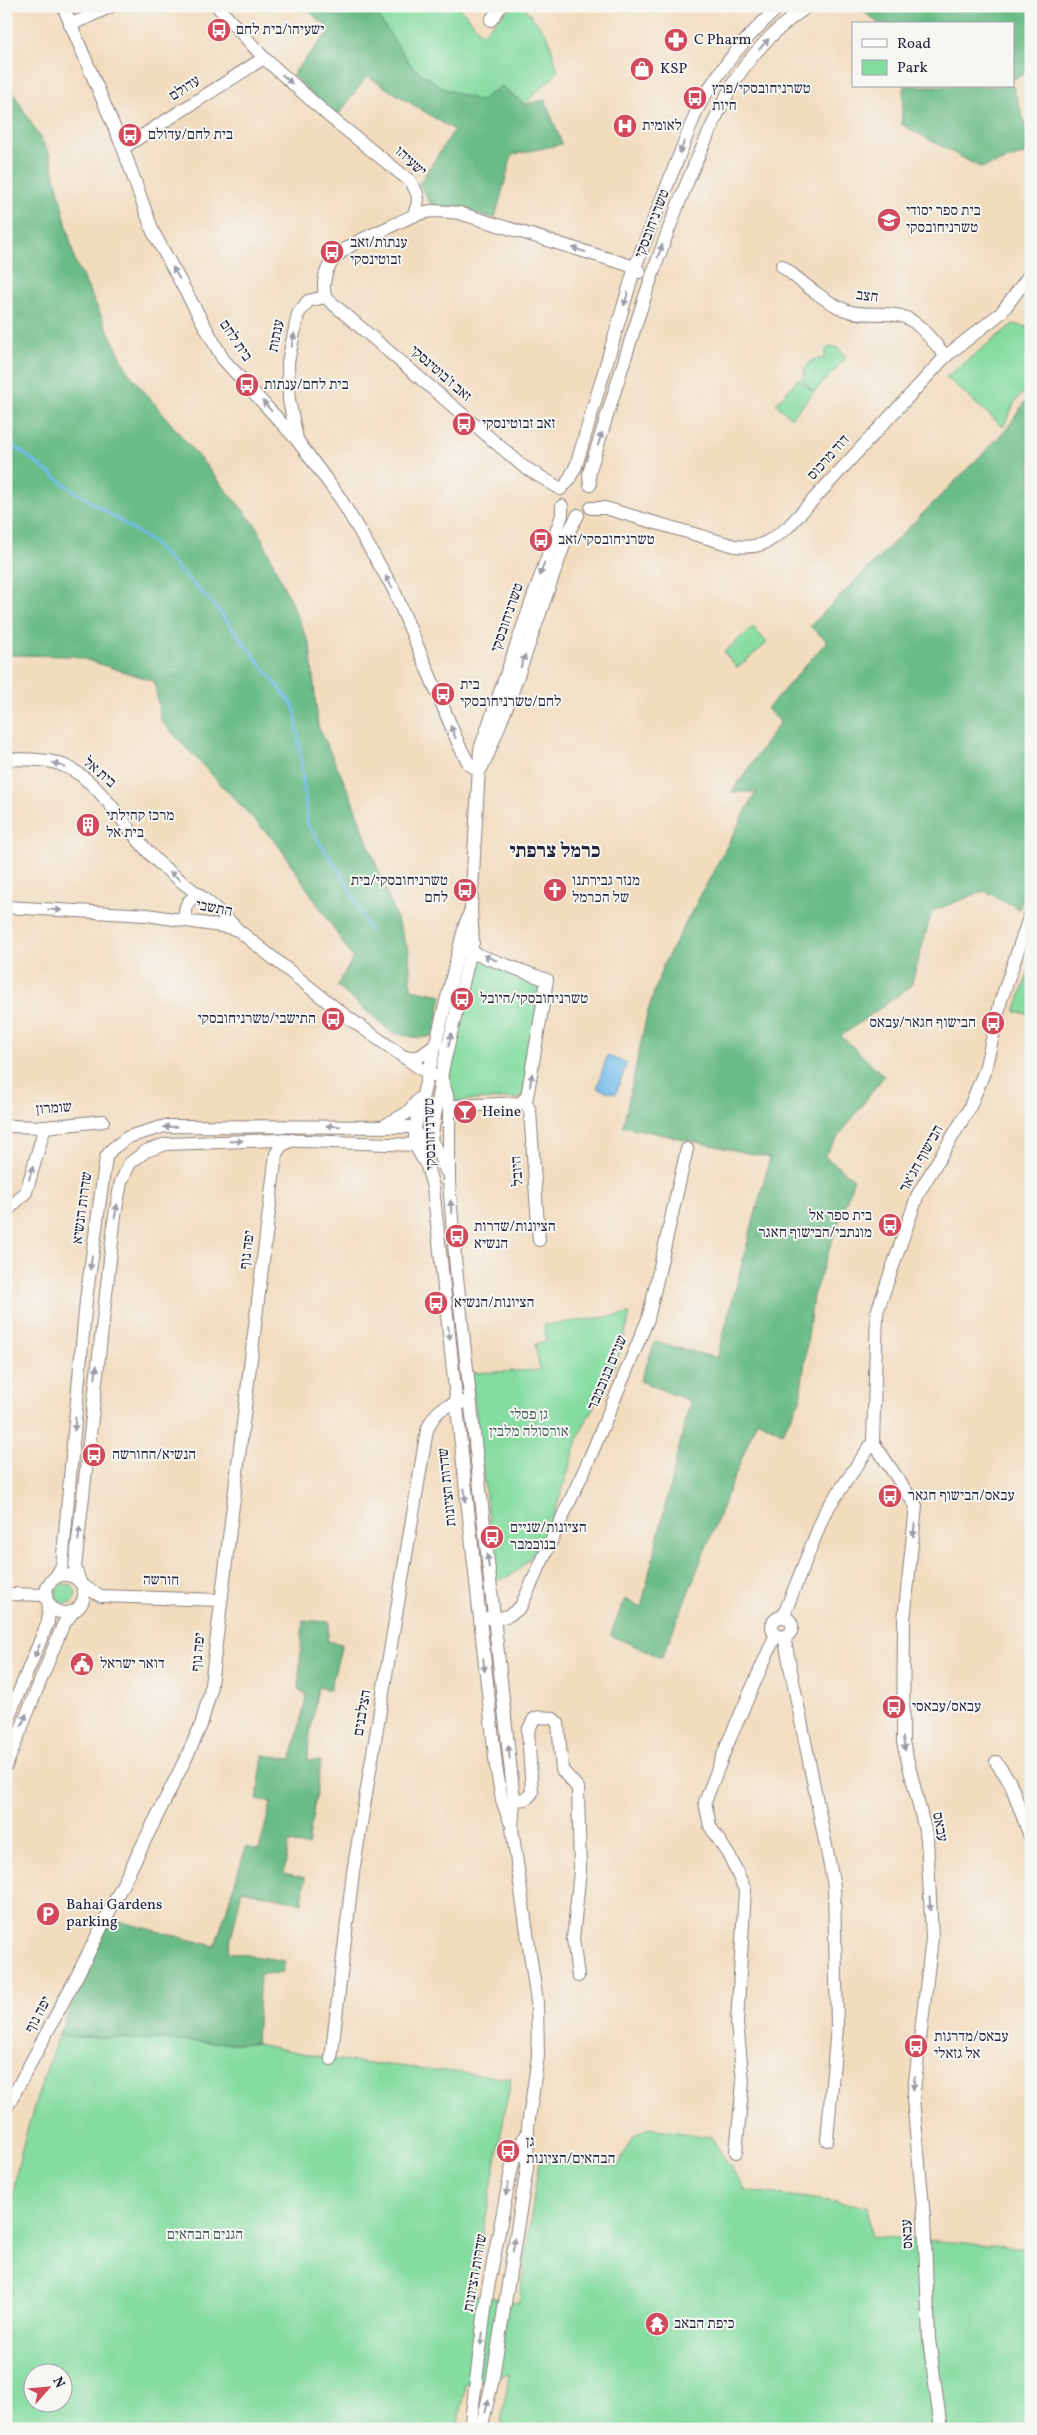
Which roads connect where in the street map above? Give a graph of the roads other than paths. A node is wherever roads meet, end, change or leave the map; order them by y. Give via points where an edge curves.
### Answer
1 (63, 6) edge
2 (112, 6) edge
3 (216, 6) edge
4 (502, 6) edge
5 (771, 6) edge
6 (780, 6) edge
7 (808, 6) edge
8 (491, 20) dead end
9 (765, 20) junction
10 (70, 25) junction
11 (264, 58) junction
12 (123, 148) junction
13 (413, 216) junction
14 (782, 266) dead end
15 (635, 267) junction
16 (1031, 273) edge
17 (647, 288) junction
18 (325, 297) junction
19 (946, 356) junction
20 (297, 440) junction
21 (564, 486) junction
22 (592, 497) junction
23 (562, 506) junction
24 (578, 515) junction
25 (6, 759) edge
26 (479, 771) junction
27 (200, 896) junction
28 (210, 905) junction
29 (6, 907) edge
30 (1031, 912) edge
31 (193, 921) junction
32 (1028, 922) edge
33 (238, 930) junction
34 (465, 952) junction
35 (437, 1044) junction
36 (403, 1057) junction
37 (428, 1073) junction
38 (441, 1077) junction
39 (421, 1096) junction
40 (525, 1100) junction
41 (449, 1112) junction
42 (103, 1120) dead end
43 (6, 1126) edge
44 (45, 1127) junction
45 (382, 1127) junction
46 (415, 1127) junction
47 (264, 1140) junction
48 (292, 1140) junction
49 (431, 1140) junction
50 (415, 1144) junction
51 (687, 1149) dead end
52 (276, 1154) junction
53 (449, 1182) junction
54 (6, 1212) edge
55 (539, 1240) dead end
56 (470, 1401) junction
57 (456, 1403) junction
58 (873, 1442) junction
59 (55, 1578) junction
60 (81, 1584) junction
61 (6, 1594) edge
62 (101, 1596) junction
63 (48, 1599) junction
64 (220, 1600) junction
65 (77, 1609) junction
66 (494, 1614) junction
67 (478, 1616) junction
68 (780, 1635) junction
69 (6, 1723) edge
70 (996, 1762) dead end
71 (6, 1766) edge
72 (514, 1800) junction
73 (512, 1828) junction
74 (1031, 1839) edge
75 (578, 1976) dead end
76 (331, 2059) dead end
77 (6, 2108) edge
78 (528, 2126) junction
79 (827, 2140) dead end
80 (736, 2152) dead end
81 (470, 2429) edge
82 (481, 2429) edge
83 (941, 2429) edge

1 - 10 street, בית לחם
2 - 10 street
3 - 11 street, ישעיהו
4 - 8 street
5 - 9 street
6 - 9 street, טשרניחובסקי
17 -> 7 street, טשרניחובסקי via 676,208 736,79 768,40
9 -> 15 street, טשרניחובסקי via 722,68 697,110
10 - 12 street, בית לחם
11 - 12 street, עדולם
11 -> 13 street, ישעיהו via 330,117 410,181 419,198
20 -> 12 street, בית לחם via 223,359 153,232
15 -> 13 street via 459,213 431,211
13 - 18 street via 346,247 329,265 322,284
14 - 19 street, חצב via 843,309 862,315 907,318
15 - 17 street
15 -> 21 street, טשרניחובסקי via 576,466
16 - 19 street, דוד מרכוס via 1000,313
22 -> 17 street, טשרניחובסקי via 589,472
20 -> 18 street, ענתות via 289,400 288,362 298,314 308,301
18 - 21 street, זאב ז'בוטינסקי via 524,467
19 - 22 street, דוד מרכוס via 788,527 767,543 752,548 735,546 604,508
26 -> 20 street, בית לחם via 469,764 458,745 393,588 336,491
21 - 22 street via 576,480
21 - 23 street
22 - 24 street
23 - 24 street via 569,513
23 -> 26 street, טשרניחובסקי via 562,515 483,737
26 -> 24 street, טשרניחובסקי via 489,752 569,531
27 -> 25 street, בית אל via 143,847 96,789 81,776 48,761
26 - 34 street, טשרניחובסקי via 471,909 474,933
27 - 28 street, בית אל
27 - 31 street via 186,904 184,912
28 - 31 street via 207,915
28 - 33 street, בית אל
29 -> 31 street, התשבי via 147,915
30 - 32 street, הבישוף חג'אר
31 - 33 street, התשבי
32 - 58 street, הבישוף חג'אר via 1001,1000 982,1078 970,1109 918,1194 877,1312
33 - 36 street, התשבי via 343,1014
34 - 35 street, טשרניחובסקי
38 -> 34 street, טשרניחובסקי
40 -> 34 street via 529,1093 547,980
35 - 36 street via 420,1057
35 - 37 street, טשרניחובסקי
36 - 37 street, התשבי
37 - 38 street, התשבי
37 - 39 street, טשרניחובסקי
38 - 41 street, טשרניחובסקי
38 - 49 street
39 - 45 street via 407,1113
39 - 46 street, טשרניחובסקי
40 - 41 street via 520,1103 456,1106
40 - 55 street, היובל via 530,1111
41 - 53 street, טשרניחובסקי
42 - 44 street, שומרון
43 - 44 street, שומרון
54 -> 44 street via 26,1192
45 - 46 street, שדרות הנשיא
45 -> 59 street, שדרות הנשיא via 165,1126 128,1137 106,1157 86,1300 62,1566
46 - 49 street
46 - 50 street, טשרניחובסקי
47 - 48 street
47 - 52 street via 272,1145
60 -> 47 street via 75,1566 115,1215 125,1172 137,1156 155,1146
48 - 50 street
48 - 52 street via 281,1146
49 - 50 street
49 - 53 street
50 -> 57 street, שדרות הציונות via 427,1166 433,1187
51 - 66 street, שניים בנובמבר via 648,1319 588,1462 526,1597
52 - 64 street, יפה נוף
56 -> 53 street, שדרות הציונות
56 - 57 street, הצלבנים
66 -> 56 street, שדרות הציונות
57 -> 67 street, שדרות הציונות
57 - 76 street, הצלבנים via 438,1410 427,1430 353,1872
58 - 68 street via 825,1512 783,1617 773,1624
58 -> 83 street, עבאס via 916,1506 904,1620 903,1742 927,1838 932,1938 913,2099 924,2217 929,2339
59 - 60 street via 68,1575
59 - 63 street via 48,1585
60 - 62 street, חורשה
60 - 65 street via 84,1596
61 - 63 street
62 - 64 street, חורשה
62 - 65 street, חורשה
63 - 65 street via 62,1613
63 -> 69 street via 48,1622
64 - 77 street, יפה נוף via 214,1676 201,1725 78,1974
71 -> 65 street via 63,1625
66 - 67 street, שניים בנובמבר
72 -> 66 street, שדרות הציונות
67 -> 73 street, שדרות הציונות via 499,1783
68 - 79 street via 834,1886 837,2027
68 - 80 street via 727,1745 705,1802 710,1826 731,1859 744,1890 737,2023 743,2082
70 - 74 street via 1010,1782
72 - 73 street, שדרות הציונות
72 - 75 street via 526,1799 532,1793 530,1724 540,1717 552,1718 558,1723 562,1770 578,1788 580,1870 573,1938
73 - 78 street, שדרות הציונות via 539,2020 538,2056
78 -> 81 street, שדרות הציונות via 512,2166 487,2293
82 -> 78 street, שדרות הציונות via 492,2383 526,2168

